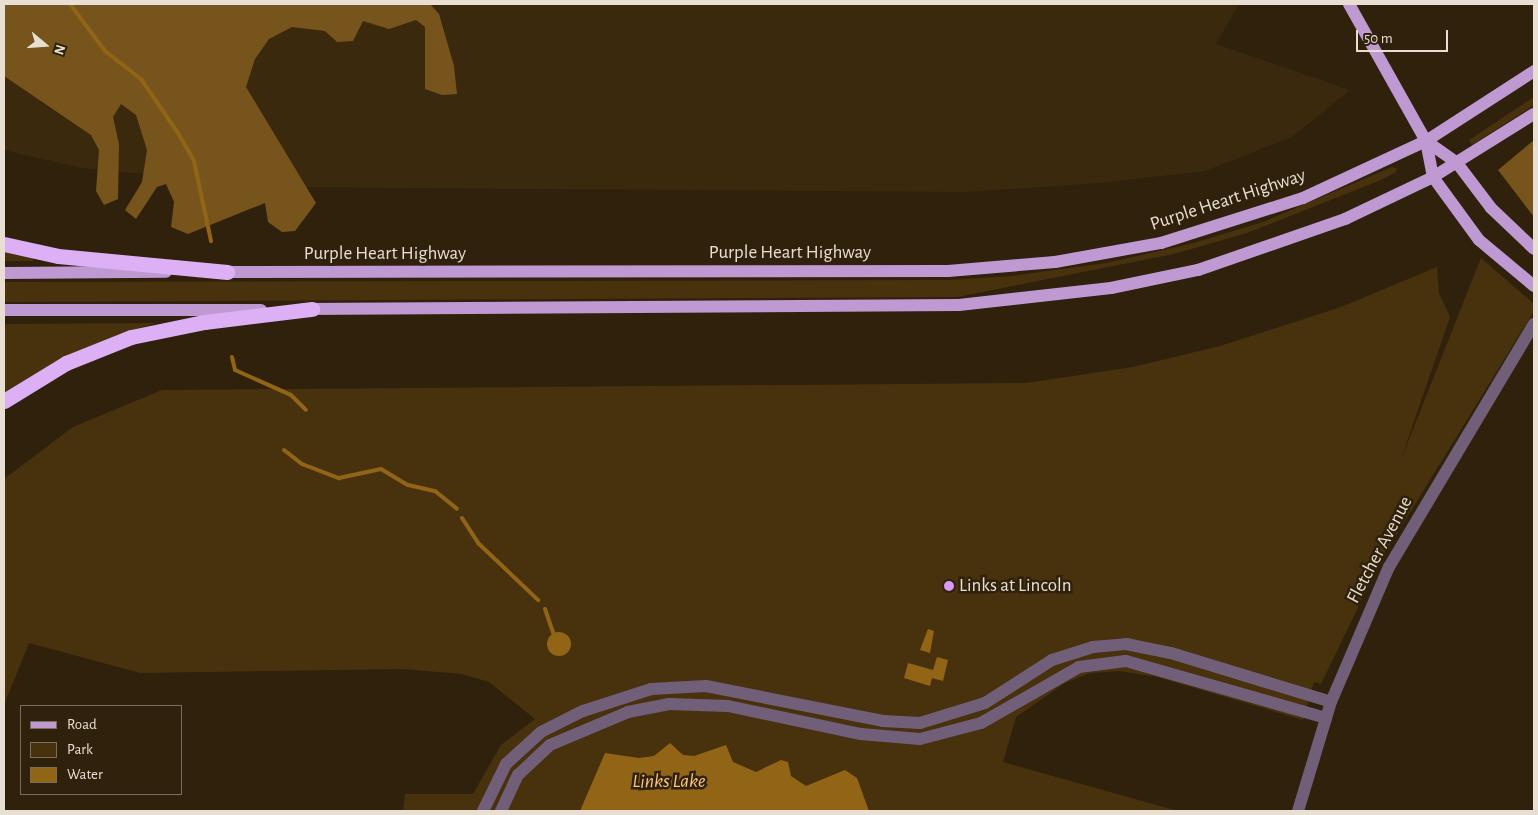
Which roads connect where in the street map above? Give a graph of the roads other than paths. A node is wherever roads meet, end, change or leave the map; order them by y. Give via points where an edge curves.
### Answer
1 (1349, 4) edge
2 (1534, 71) edge
3 (1534, 114) edge
4 (1426, 141) junction
5 (1457, 163) junction
6 (1433, 177) junction
7 (4, 244) edge
8 (1534, 249) edge
9 (227, 272) junction
10 (4, 273) edge
11 (1534, 286) edge
12 (312, 309) junction
13 (4, 310) edge
14 (1534, 324) edge
15 (4, 401) edge
16 (1295, 692) junction
17 (623, 697) junction
18 (776, 698) junction
19 (1331, 702) junction
20 (1290, 707) junction
21 (628, 712) junction
22 (772, 714) junction
23 (1326, 718) junction
24 (920, 723) junction
25 (920, 739) junction
26 (483, 811) edge
27 (500, 811) edge
28 (1298, 811) edge

1 - 4 main road
2 - 4 main road, Purple Heart Highway
3 - 5 main road
4 - 5 main road
4 - 6 main road
4 - 9 main road, Purple Heart Highway via 1303,198 1214,229 1106,254 1017,266 948,271
5 - 6 main road
5 - 8 main road via 1491,208
6 - 11 main road via 1480,240
6 - 12 main road via 1337,223 1244,256 1154,280 1060,296 926,306
7 - 9 highway via 58,256
9 - 10 main road, Purple Heart Highway
12 - 13 main road
12 - 15 highway via 204,322 131,336 66,363
14 - 19 street, Fletcher Avenue via 1399,549
16 - 19 street
16 - 20 street
16 - 24 street via 1150,647 1101,645 1052,660 975,708
17 - 18 street via 651,689 693,686
17 - 21 street
17 - 26 street via 541,732 500,772
18 - 22 street
18 - 24 street via 864,718
19 - 23 street, Fletcher Avenue
20 - 23 street
20 - 25 street via 1152,665 1104,662 1059,675 981,723
21 - 22 street via 693,702
21 - 27 street via 550,745 518,775
22 - 25 street via 874,737
23 - 28 street, Fletcher Avenue
24 - 25 street

